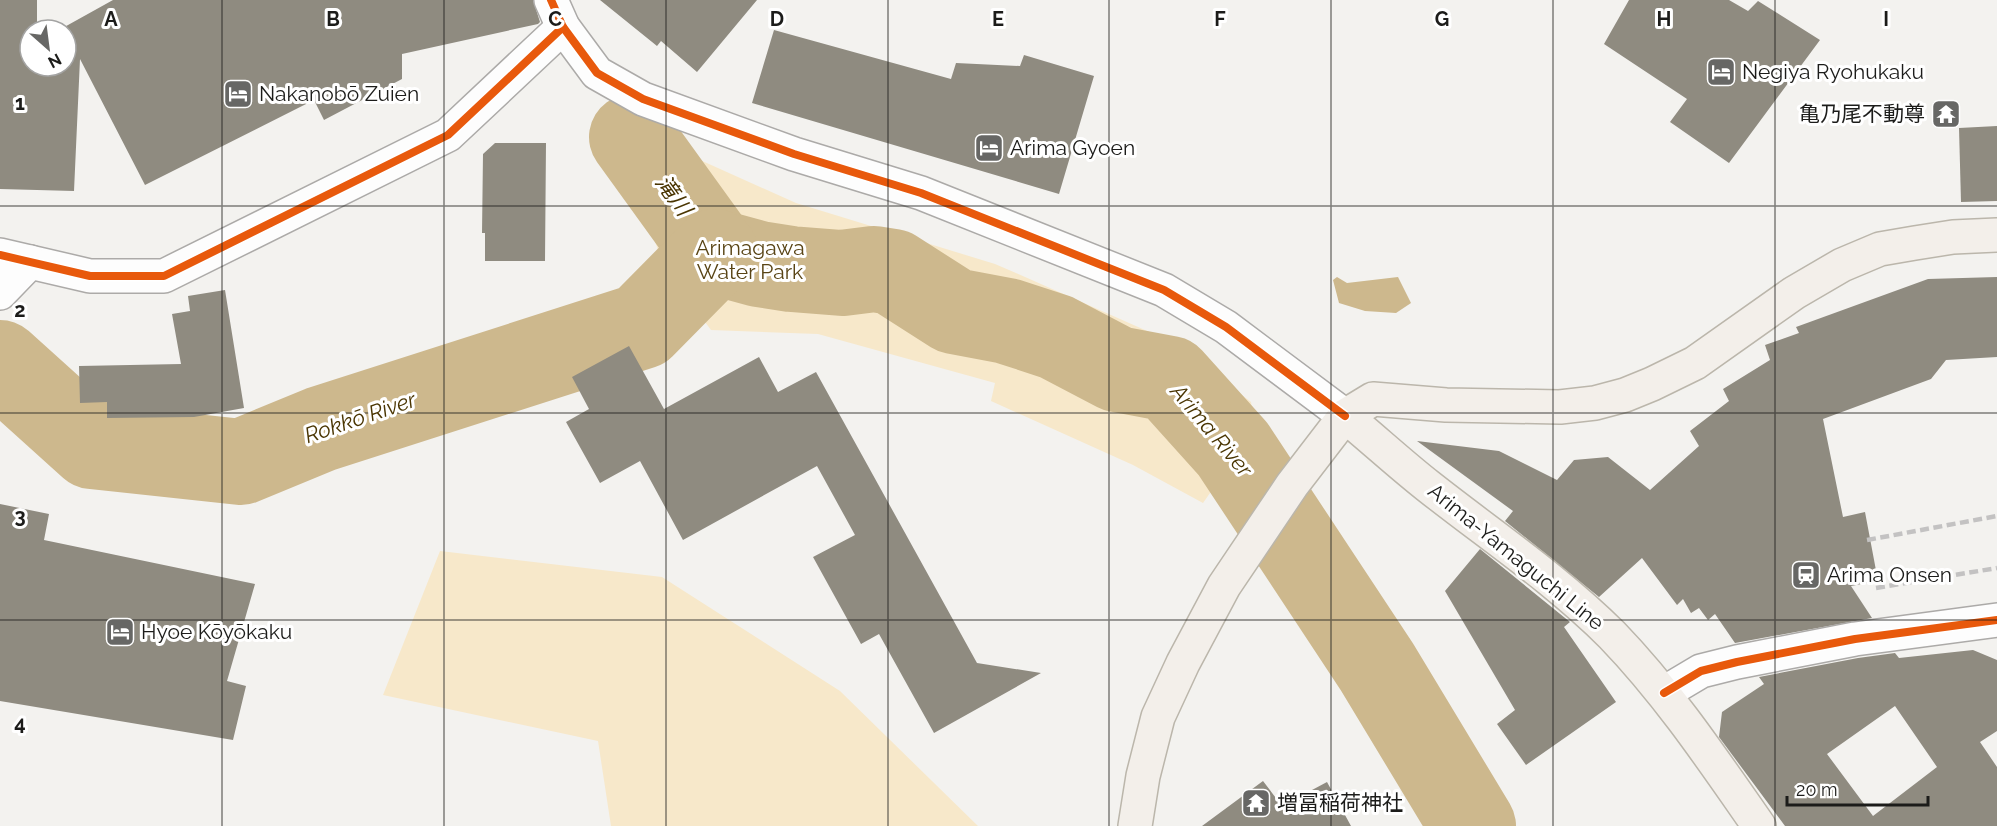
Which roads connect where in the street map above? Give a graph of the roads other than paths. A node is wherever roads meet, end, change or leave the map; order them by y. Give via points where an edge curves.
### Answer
1 (557, 14) edge
2 (1997, 235) edge
3 (15, 258) edge
4 (0, 293) edge
5 (1345, 416) junction
6 (1997, 620) edge
7 (1664, 693) junction
8 (1135, 826) edge
9 (1759, 826) edge

1 - 3 street via 448,135 164,276 90,276
1 - 5 street via 597,73 643,99 794,154 921,193 1164,290 1226,327
2 - 5 main road via 1953,237 1880,249 1842,265 1794,293 1695,363 1652,384 1595,404 1446,405 1372,399
3 - 4 street
5 - 7 main road, Arima-Yamaguchi Line via 1585,609
5 - 8 main road via 1292,485 1224,586 1183,663 1158,717
6 - 7 street via 1855,639 1737,662 1701,671
7 - 9 main road, Arima-Yamaguchi Line

